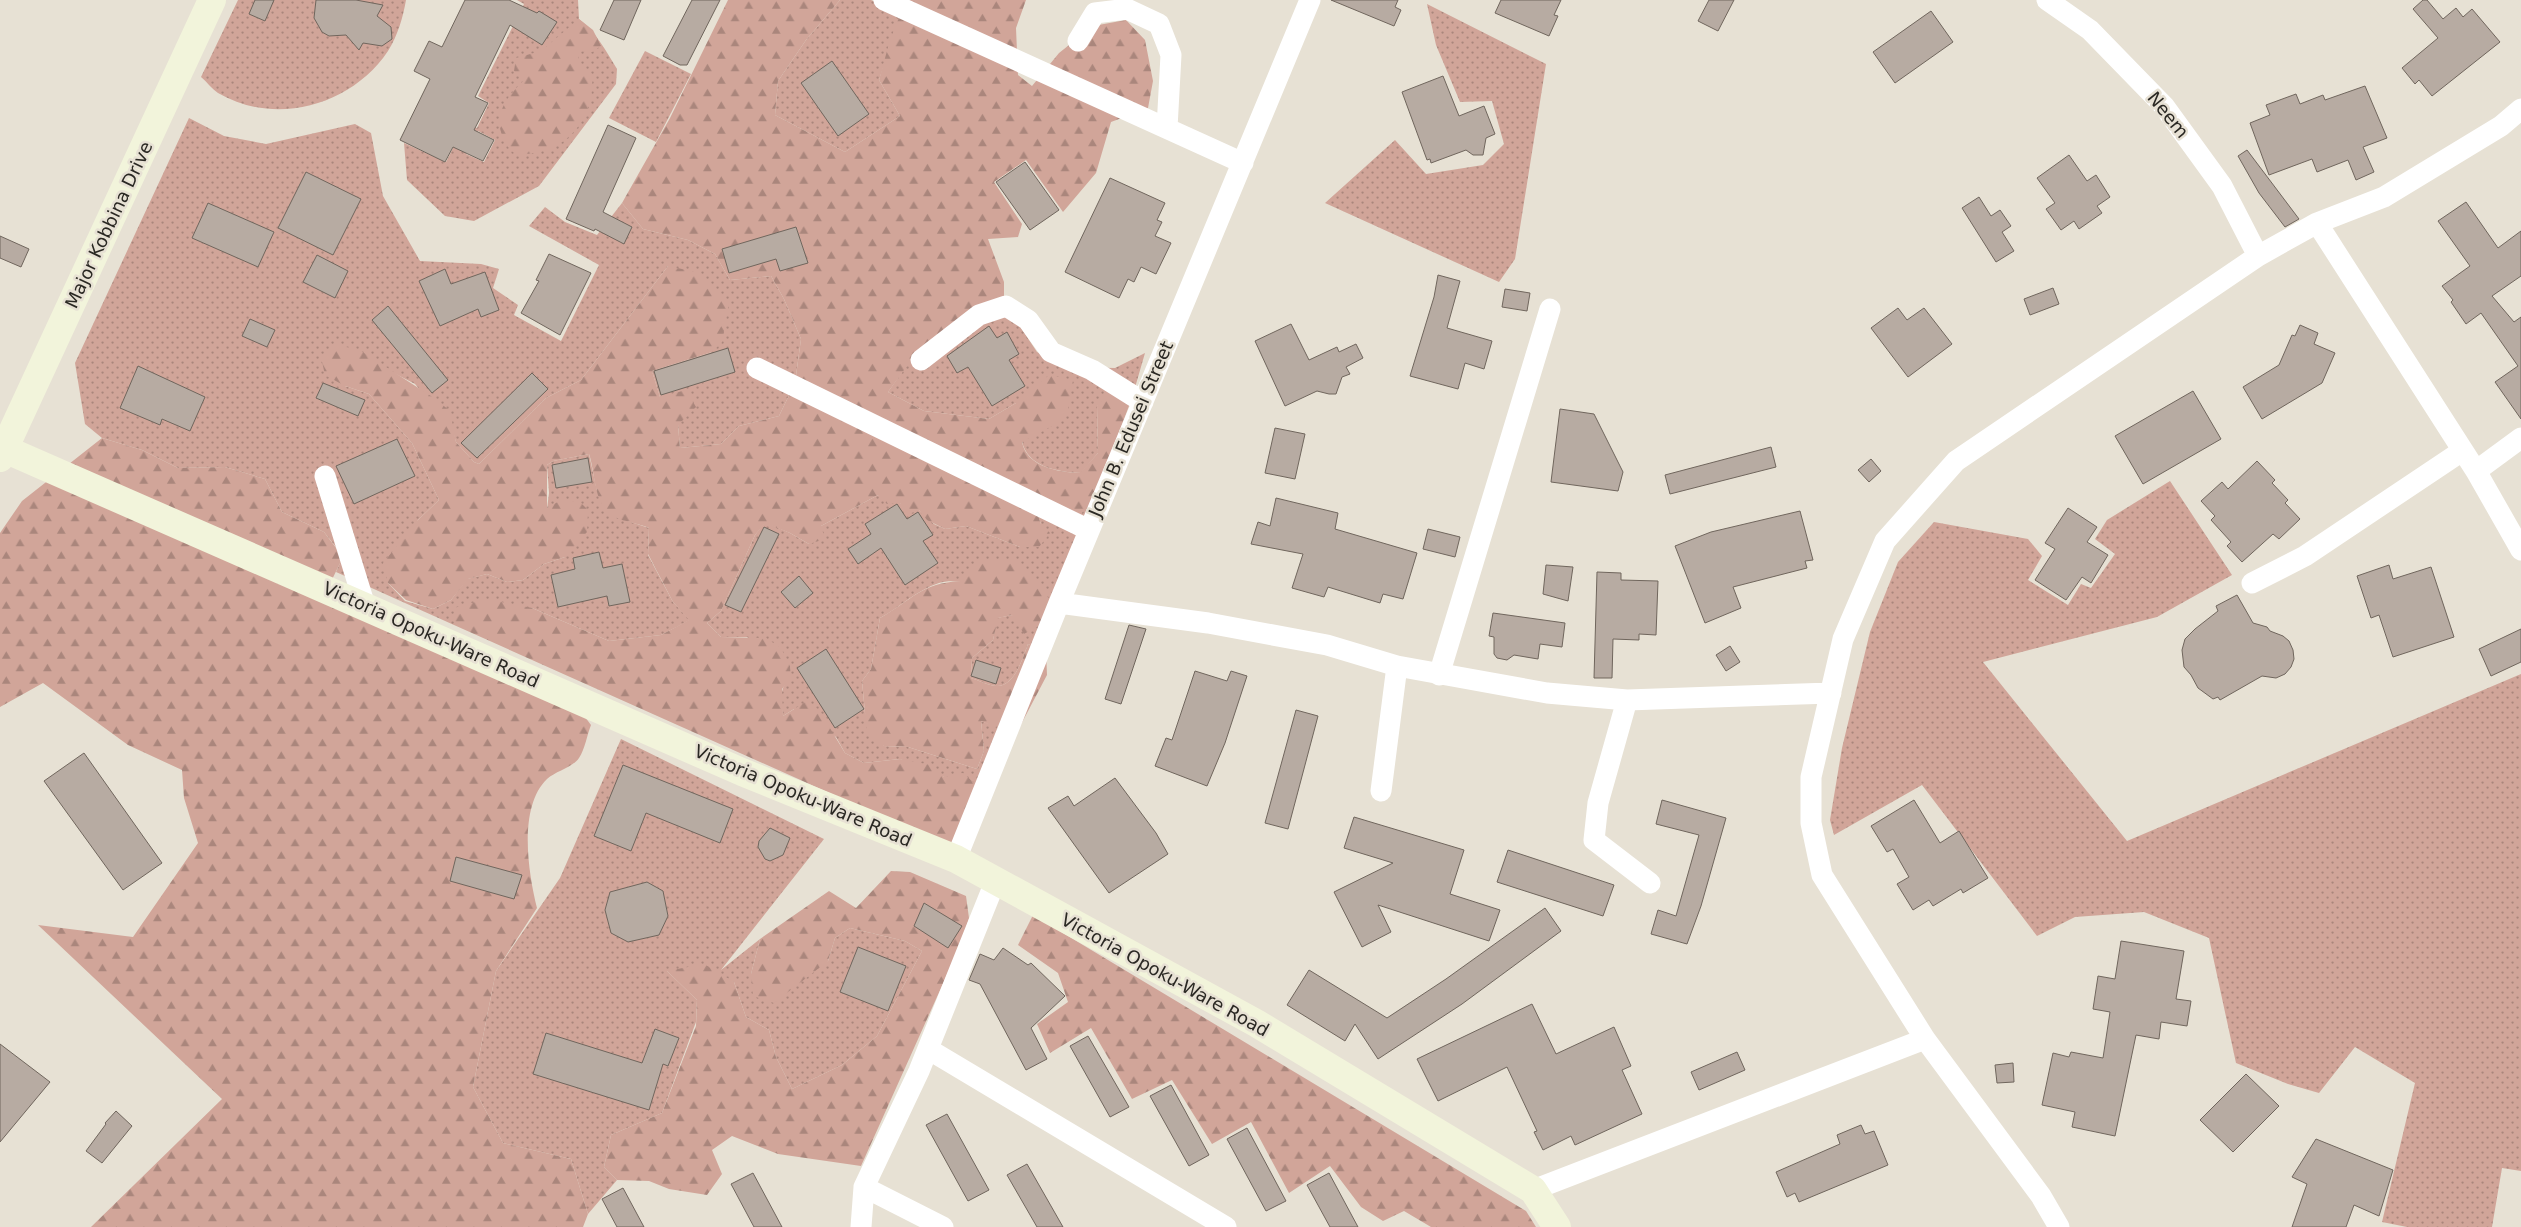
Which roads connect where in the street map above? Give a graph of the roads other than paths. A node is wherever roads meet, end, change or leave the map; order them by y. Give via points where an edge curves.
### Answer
1 (212, 0) edge
2 (884, 0) edge
3 (1310, 0) edge
4 (2047, 0) edge
5 (1078, 41) dead end
6 (2521, 109) edge
7 (1167, 128) junction
8 (1243, 163) junction
9 (2317, 223) junction
10 (2258, 256) junction
11 (1550, 309) dead end
12 (921, 360) dead end
13 (757, 368) dead end
14 (1143, 402) junction
15 (2521, 438) edge
16 (2, 451) edge
17 (2462, 451) junction
18 (2476, 471) junction
19 (325, 476) dead end
20 (1089, 530) junction
21 (2521, 550) edge
22 (2252, 583) dead end
23 (1059, 603) junction
24 (365, 606) junction
25 (1397, 666) junction
26 (1440, 675) junction
27 (1831, 693) junction
28 (1627, 700) junction
29 (1382, 791) dead end
30 (956, 859) junction
31 (995, 882) junction
32 (1650, 883) dead end
33 (1925, 1039) junction
34 (928, 1049) junction
35 (864, 1187) junction
36 (1533, 1190) junction
37 (860, 1227) edge
38 (943, 1227) edge
39 (1226, 1227) edge
40 (1557, 1227) edge
41 (2059, 1227) edge

1 - 16 main road, Major Kobbina Drive
2 - 7 street
3 - 8 street, John B. Edusei Street
4 - 10 street, Neem via 2090,30 2164,106 2222,186
5 - 7 street via 1094,13 1127,9 1159,24 1171,55
6 - 9 street via 2501,126 2384,198
7 - 8 street
8 - 14 street, John B. Edusei Street
9 - 10 street
9 - 17 street
10 - 27 street via 1956,461 1885,541 1843,639
11 - 26 street
12 - 14 street via 979,315 1006,306 1028,320 1051,352 1092,370
13 - 20 street
14 - 20 street, John B. Edusei Street
15 - 18 street
16 - 24 main road, Victoria Opoku-Ware Road
17 - 18 street
17 - 22 street via 2305,556
18 - 21 street
19 - 24 street
20 - 23 street, John B. Edusei Street
23 - 25 street via 1208,623 1327,645
23 - 30 street, John B. Edusei Street
24 - 30 main road, Victoria Opoku-Ware Road via 742,772
25 - 26 street
25 - 29 street
26 - 28 street via 1547,693
27 - 28 street
27 - 33 street via 1811,777 1811,823 1822,875
28 - 32 street via 1598,803 1594,840
30 - 31 main road, Victoria Opoku-Ware Road
31 - 34 street
31 - 36 main road, Victoria Opoku-Ware Road via 1256,1023
33 - 36 street
33 - 41 street via 2041,1196
34 - 35 street
34 - 39 street
35 - 37 street
35 - 38 street
36 - 40 main road, Victoria Opoku-Ware Road

